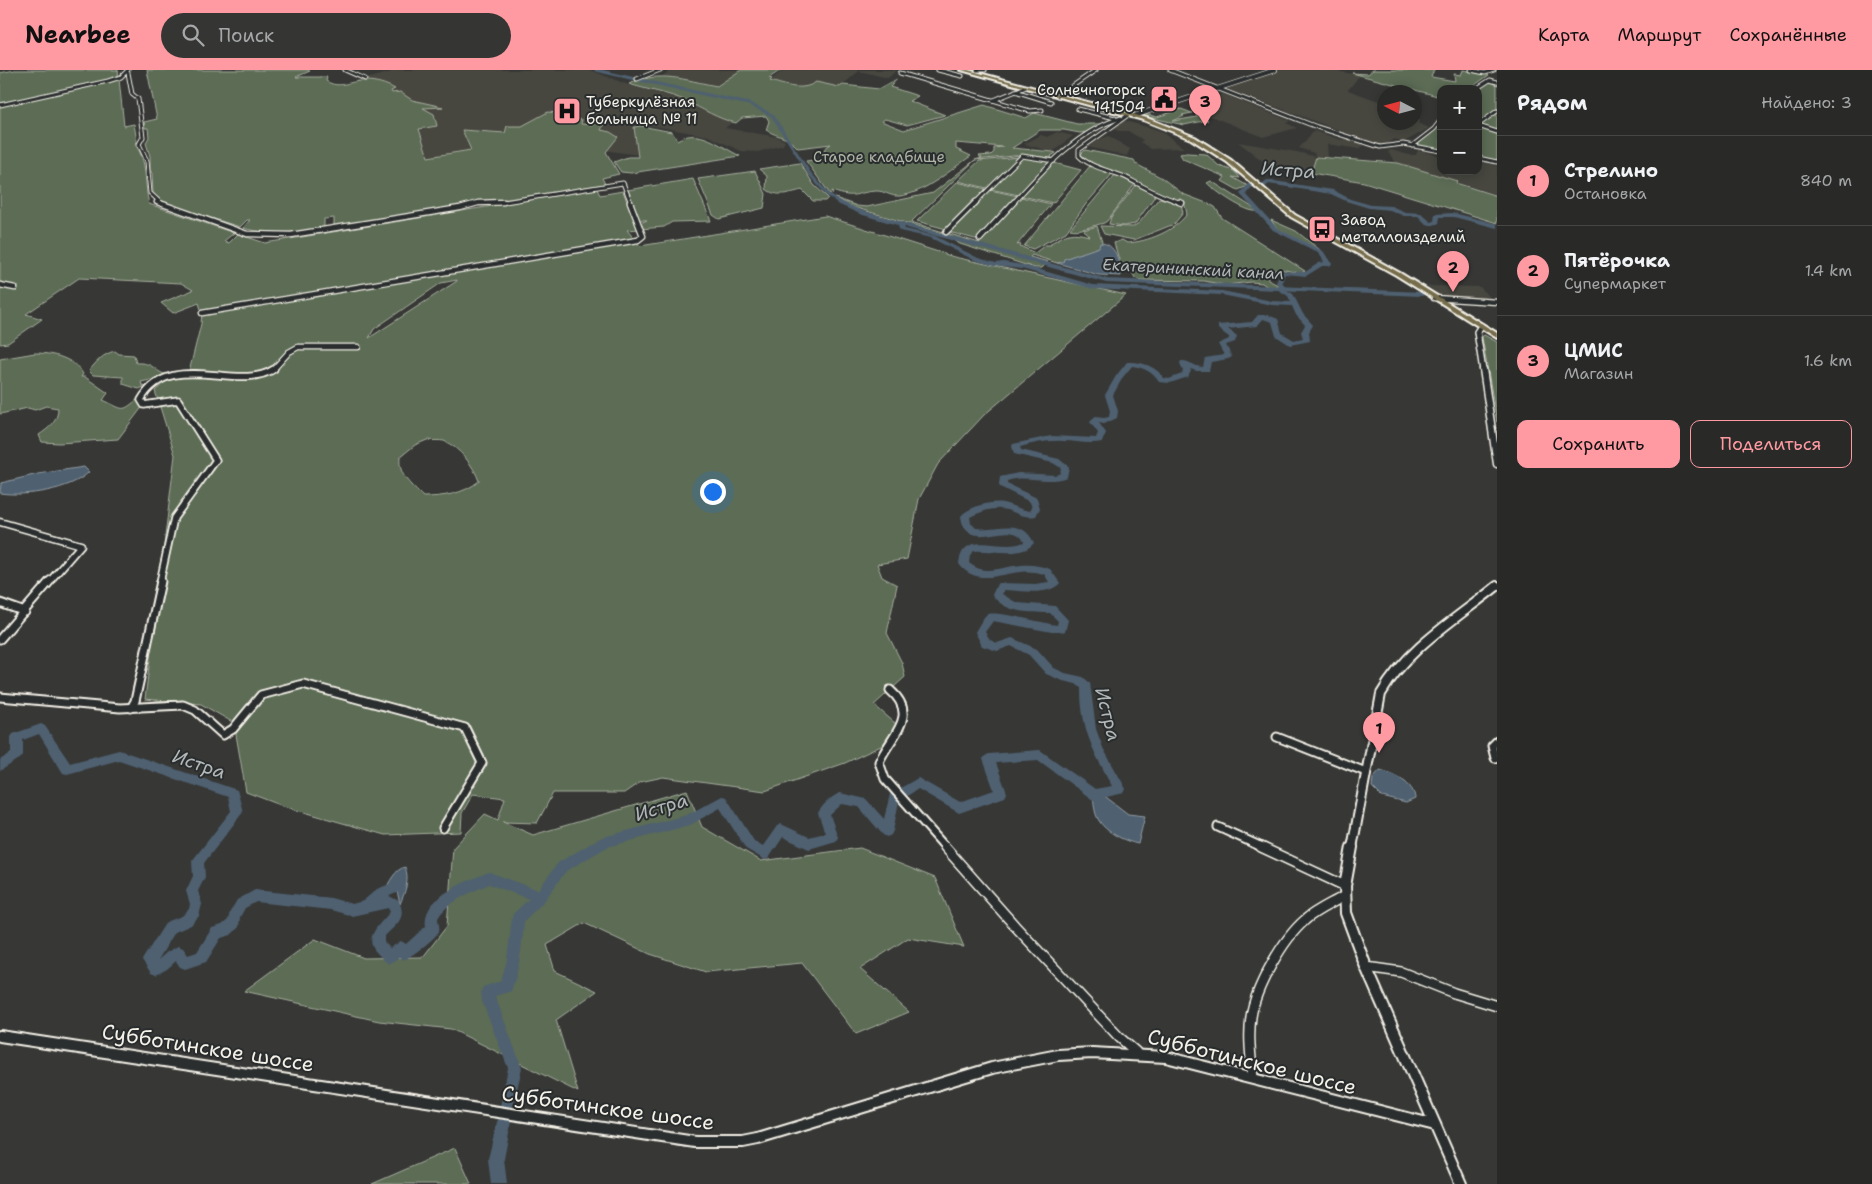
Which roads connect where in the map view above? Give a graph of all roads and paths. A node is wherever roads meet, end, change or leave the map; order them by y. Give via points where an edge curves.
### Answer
1 (345, 70) edge
2 (660, 70) edge
3 (905, 70) edge
4 (938, 70) edge
5 (963, 70) edge
6 (977, 70) edge
7 (986, 70) edge
8 (1096, 70) edge
9 (1170, 70) edge
10 (1275, 70) edge
11 (1471, 70) edge
12 (1494, 70) edge
13 (128, 71) edge
14 (1488, 73) junction
15 (962, 76) dead end
16 (365, 79) dead end
17 (637, 80) dead end
18 (1490, 80) junction
19 (1497, 82) edge
20 (1482, 85) edge
21 (1026, 87) junction
22 (1219, 89) junction
23 (1015, 91) junction
24 (1058, 96) junction
25 (994, 100) junction
26 (1051, 102) dead end
27 (0, 105) edge
28 (1078, 109) dead end
29 (1042, 110) dead end
30 (1497, 111) edge
31 (1142, 113) junction
32 (1129, 115) junction
33 (1118, 118) junction
34 (1145, 119) junction
35 (1482, 123) edge
36 (1437, 125) edge
37 (1482, 127) edge
38 (1497, 132) edge
39 (1414, 145) junction
40 (1437, 149) edge
41 (1497, 154) edge
42 (1482, 158) edge
43 (1491, 160) junction
44 (1054, 161) junction
45 (1497, 162) edge
46 (1182, 203) dead end
47 (946, 232) dead end
48 (980, 239) dead end
49 (0, 285) edge
50 (15, 288) dead end
51 (1434, 298) junction
52 (1497, 302) edge
53 (202, 312) dead end
54 (1481, 326) junction
55 (1497, 336) edge
56 (358, 347) dead end
57 (1497, 464) edge
58 (0, 522) edge
59 (1496, 589) edge
60 (0, 603) edge
61 (25, 612) junction
62 (0, 639) edge
63 (890, 690) dead end
64 (0, 698) edge
65 (131, 708) junction
66 (1277, 738) dead end
67 (1497, 741) edge
68 (1495, 758) dead end
69 (1366, 772) junction
70 (1218, 827) dead end
71 (443, 828) dead end
72 (1345, 891) junction
73 (1366, 967) junction
74 (1497, 1006) edge
75 (0, 1036) edge
76 (1136, 1052) junction
77 (1253, 1078) junction
78 (1435, 1124) junction
79 (1461, 1184) edge

1 - 16 street
2 - 17 street
3 - 25 street via 900,73
4 - 15 street
5 - 21 main road
6 - 7 street
8 - 24 street
9 - 22 street
10 - 22 street
11 - 14 street
12 - 14 street
13 - 27 street via 108,81
13 - 53 street via 132,94 138,99 143,134 139,144 147,161 147,184 151,195 166,206 247,234 291,235 478,203 498,203 623,183 643,236 638,240
14 - 18 street
18 - 19 street
18 - 20 street
21 - 23 street
21 - 24 main road
22 - 31 street
22 - 39 street via 1317,127 1380,147
23 - 25 street
23 - 26 street
24 - 32 main road
25 - 29 street via 1033,112
28 - 33 street
30 - 35 street
31 - 32 street
31 - 32 street
31 - 34 street
32 - 33 street
32 - 34 main road
33 - 44 street via 1095,127
33 - 46 street via 1079,150 1078,156 1086,163 1124,177 1159,196
34 - 51 main road via 1193,138 1235,166 1296,218 1398,274
36 - 39 street
37 - 38 street
39 - 40 street
41 - 43 street
42 - 43 street
43 - 45 street
44 - 47 street via 1022,156
44 - 48 street
49 - 50 street
51 - 52 street
51 - 54 main road
54 - 55 main road
54 - 57 street via 1477,332
56 - 65 street via 301,346 287,355 275,371 267,373 232,376 174,374 158,381 143,395 144,405 178,400 216,460 174,518
58 - 61 street via 81,545
59 - 69 street via 1443,626 1393,674 1381,694
60 - 61 street
61 - 62 street
63 - 76 street via 900,699 904,718 880,758 879,767 885,779 1015,926
64 - 65 street
65 - 71 street via 189,707 223,734 232,729 261,695 303,684 464,728 482,763
66 - 69 street
67 - 68 street via 1492,746
69 - 72 street
70 - 72 street
72 - 73 street via 1351,927
72 - 77 street via 1300,925 1259,991 1252,1009 1250,1049
73 - 74 street via 1401,972
73 - 78 street
75 - 76 street, Субботинское шоссе via 671,1140 714,1143 758,1139 1008,1062 1057,1054
76 - 77 street, Субботинское шоссе
77 - 78 street, Субботинское шоссе
78 - 79 street

